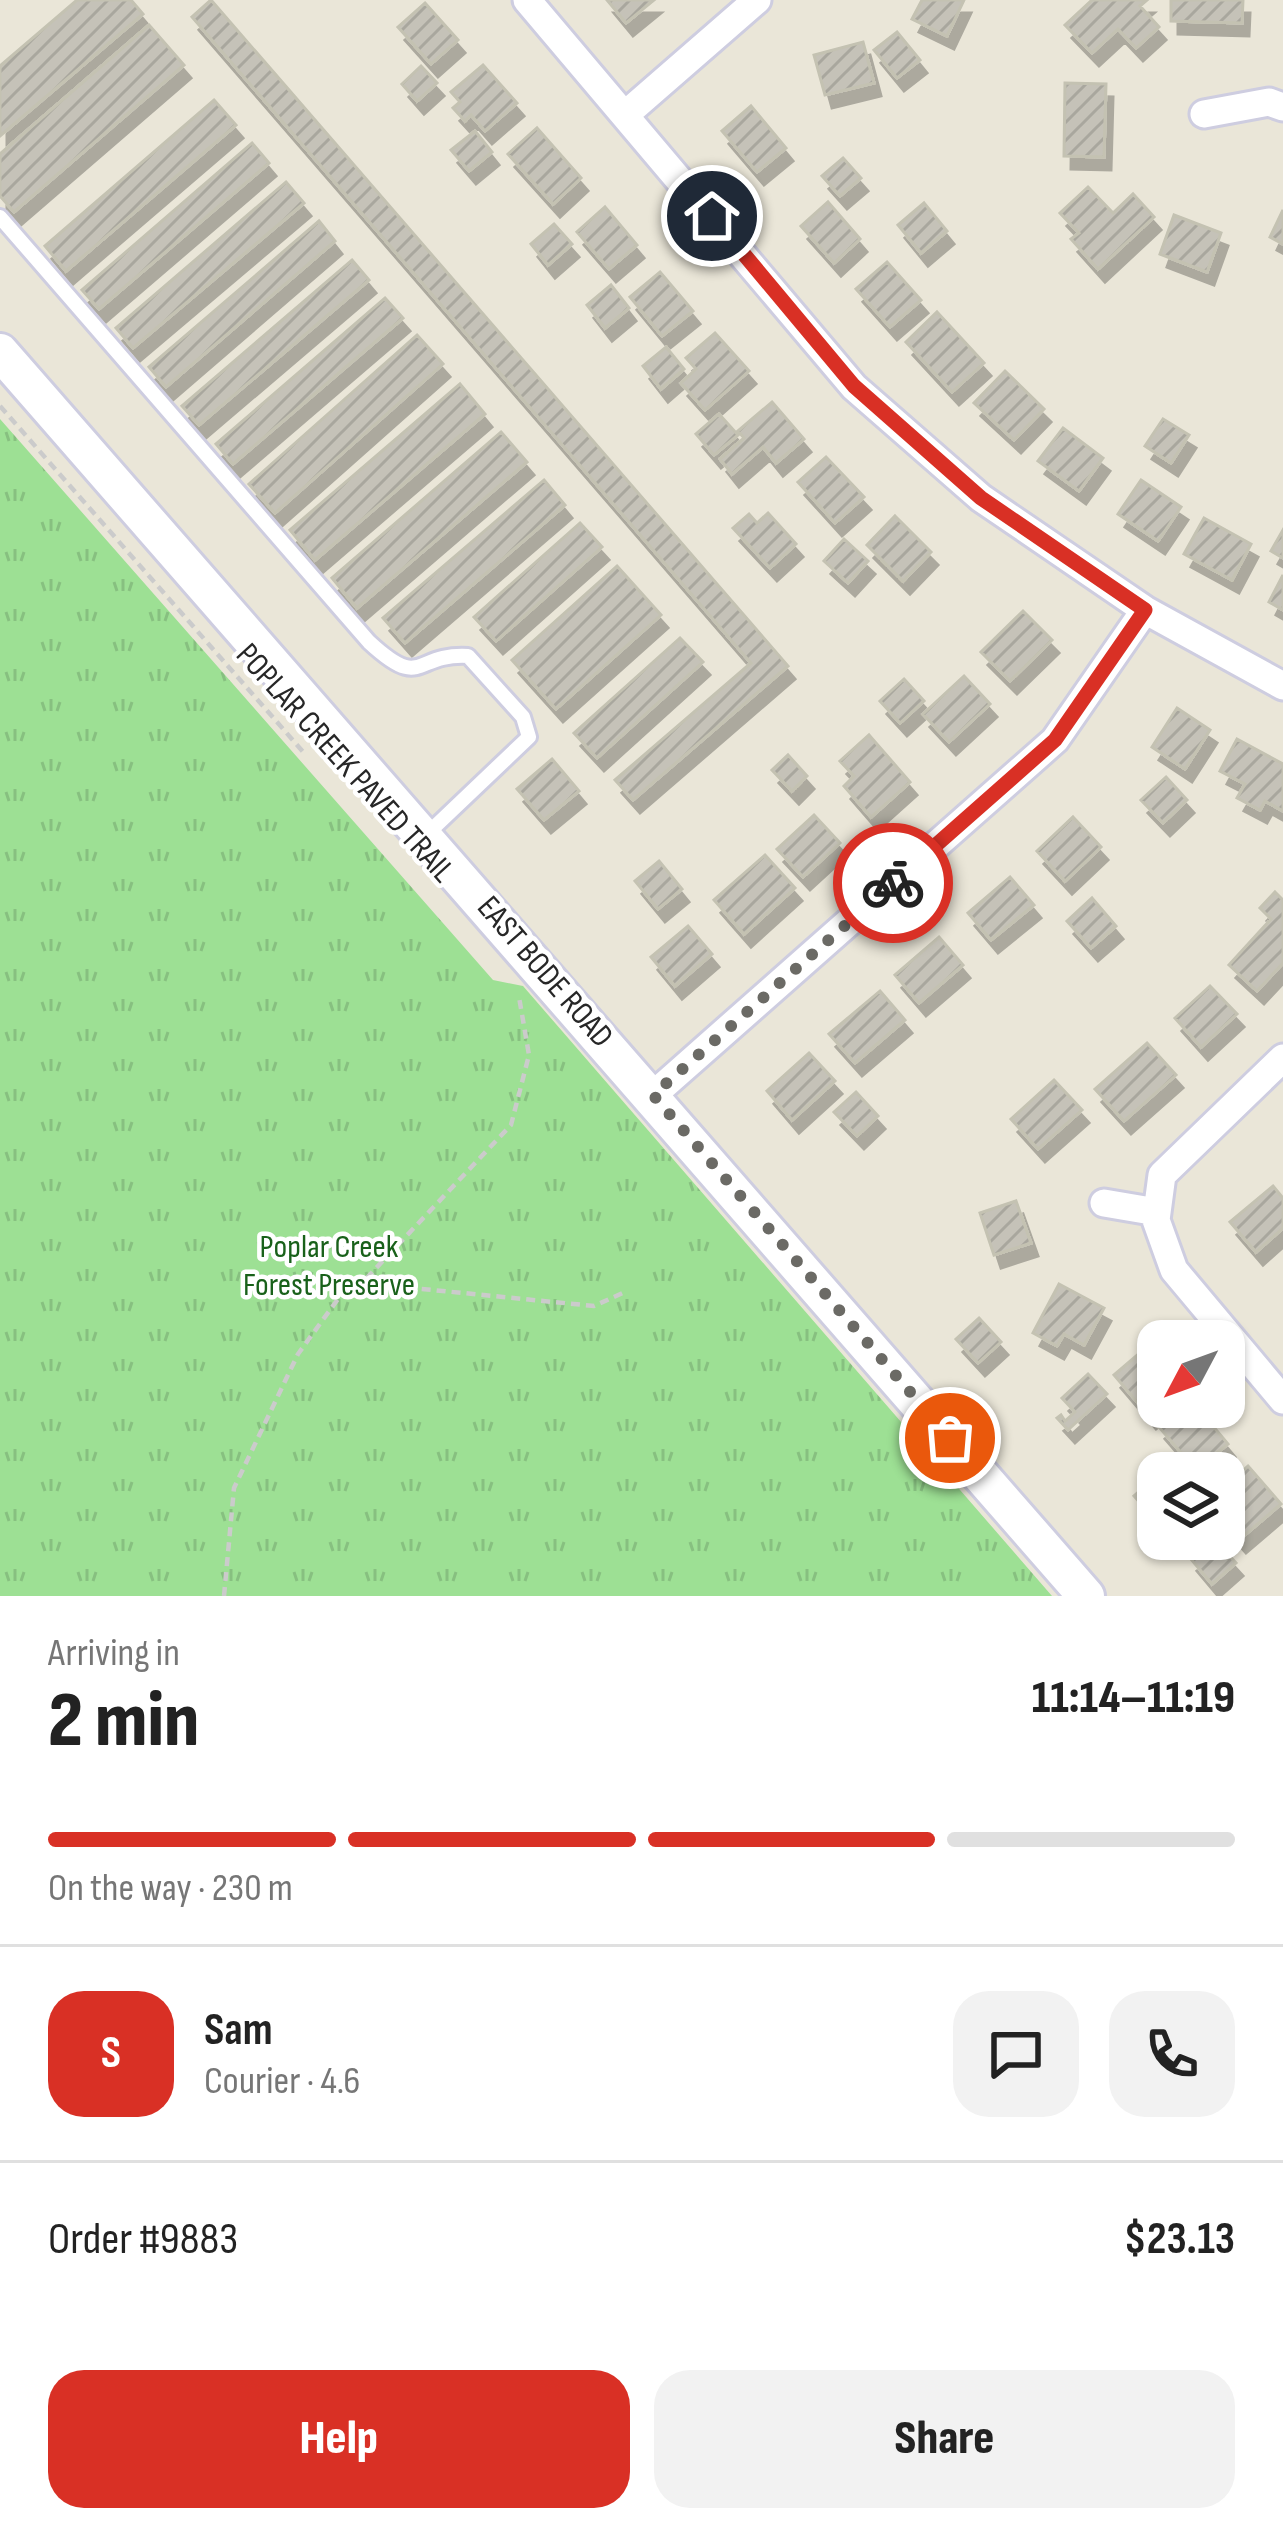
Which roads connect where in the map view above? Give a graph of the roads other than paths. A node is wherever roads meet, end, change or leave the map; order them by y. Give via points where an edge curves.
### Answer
1 (527, 0) edge
2 (757, 0) edge
3 (1283, 107) edge
4 (626, 114) junction
5 (1204, 114) dead end
6 (0, 217) edge
7 (0, 352) edge
8 (1145, 610) junction
9 (1283, 686) edge
10 (424, 836) junction
11 (1283, 1058) edge
12 (653, 1095) junction
13 (1104, 1203) dead end
14 (1156, 1216) junction
15 (1283, 1400) edge
16 (1086, 1596) edge

1 - 4 street
2 - 4 street
3 - 5 street via 1270,102
4 - 8 street via 854,386 981,498
6 - 10 lane via 369,642 396,667 417,670 447,655 468,656 523,717 529,737
7 - 10 street, EAST BODE ROAD
8 - 9 street
8 - 12 street via 1055,740
10 - 12 street, EAST BODE ROAD
11 - 14 street via 1162,1175
12 - 16 street, EAST BODE ROAD
13 - 14 street
14 - 15 street via 1174,1270

